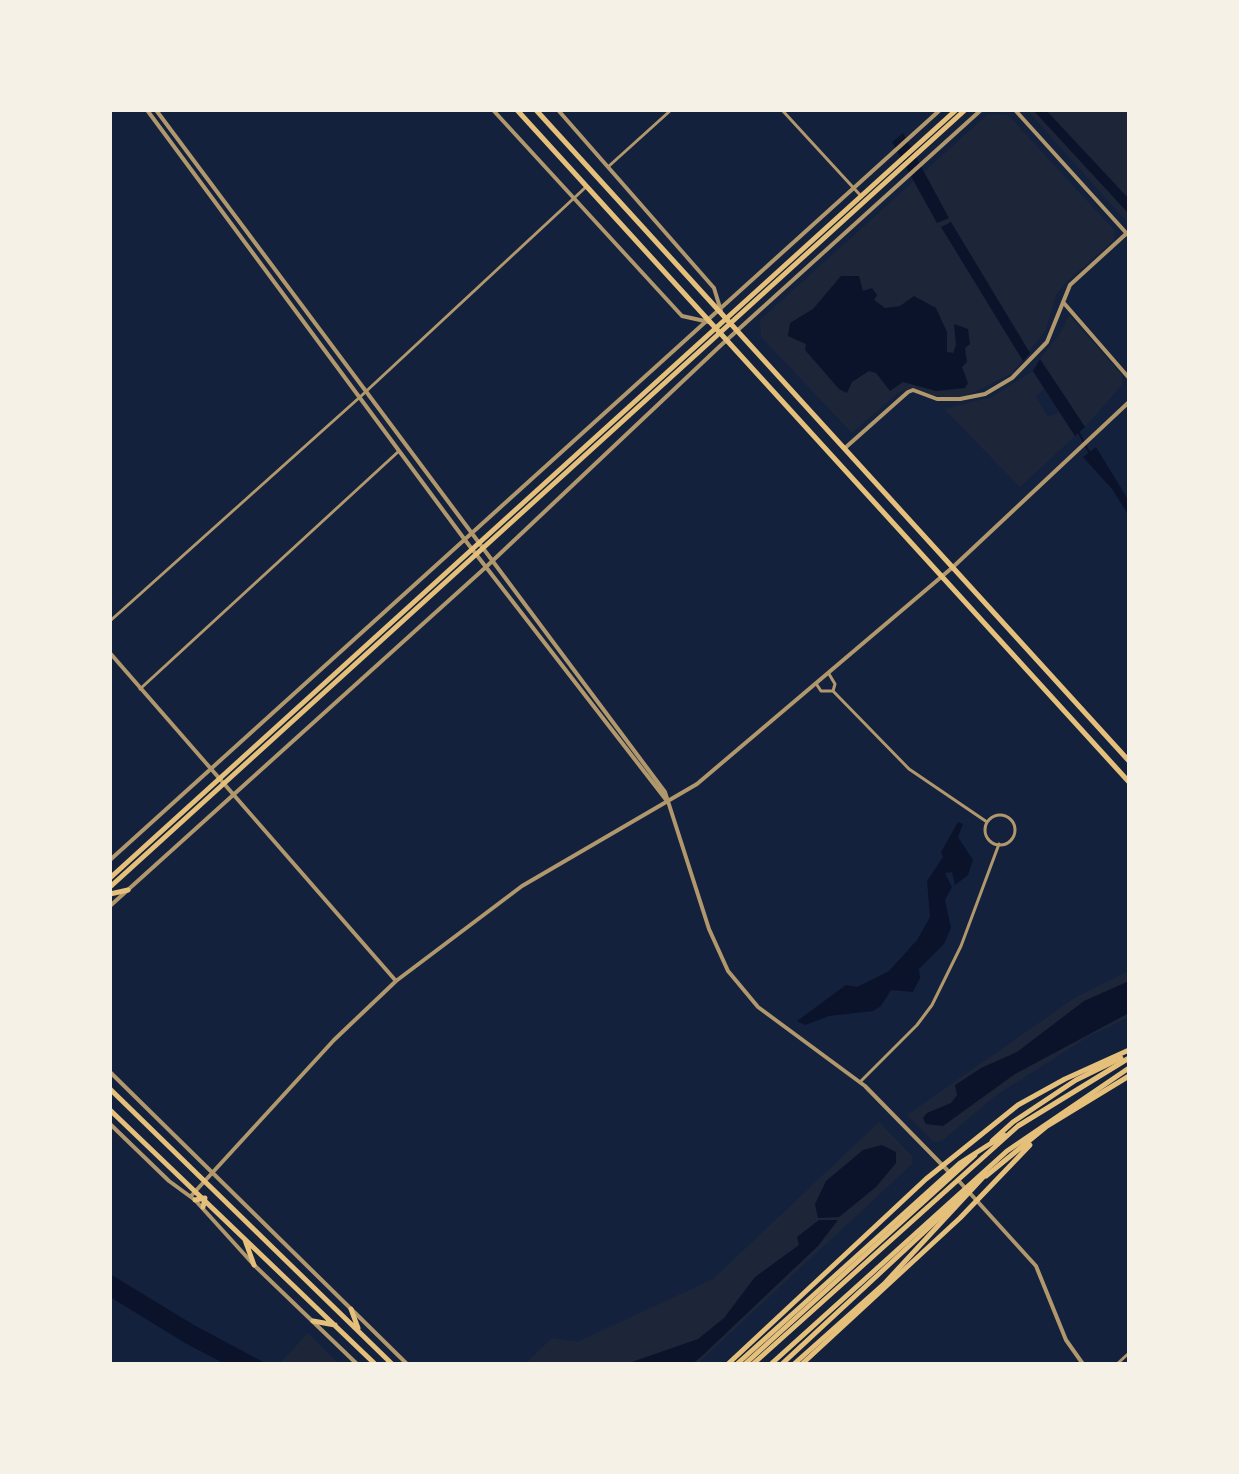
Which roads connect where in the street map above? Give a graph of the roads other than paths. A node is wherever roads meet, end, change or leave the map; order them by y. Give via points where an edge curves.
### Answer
1 (147, 110) edge
2 (156, 110) edge
3 (493, 110) edge
4 (517, 110) edge
5 (536, 110) edge
6 (558, 110) edge
7 (671, 110) edge
8 (782, 110) edge
9 (940, 110) edge
10 (956, 110) edge
11 (965, 110) edge
12 (981, 110) edge
13 (1015, 110) edge
14 (917, 150) junction
15 (901, 164) junction
16 (609, 166) junction
17 (587, 186) junction
18 (854, 189) junction
19 (861, 196) junction
20 (574, 198) junction
21 (1128, 234) edge
22 (1063, 302) junction
23 (721, 311) junction
24 (729, 320) junction
25 (709, 322) junction
26 (738, 330) junction
27 (717, 331) junction
28 (727, 341) junction
29 (1129, 378) edge
30 (366, 392) junction
31 (360, 397) junction
32 (1129, 402) edge
33 (845, 448) junction
34 (399, 451) junction
35 (471, 535) junction
36 (465, 540) junction
37 (475, 547) junction
38 (481, 552) junction
39 (491, 563) junction
40 (486, 567) junction
41 (953, 567) junction
42 (941, 578) junction
43 (110, 621) edge
44 (110, 653) edge
45 (829, 674) junction
46 (817, 685) junction
47 (140, 689) junction
48 (833, 691) junction
49 (1129, 761) edge
50 (210, 769) junction
51 (220, 781) junction
52 (1129, 782) edge
53 (233, 795) junction
54 (669, 802) junction
55 (987, 822) junction
56 (999, 844) junction
57 (110, 860) edge
58 (110, 878) edge
59 (110, 887) edge
60 (128, 890) junction
61 (110, 894) edge
62 (110, 906) edge
63 (396, 981) junction
64 (1129, 1054) edge
65 (1129, 1068) edge
66 (110, 1072) edge
67 (1129, 1076) edge
68 (860, 1082) junction
69 (110, 1089) edge
70 (110, 1110) edge
71 (110, 1124) edge
72 (1018, 1126) junction
73 (1047, 1126) junction
74 (1007, 1151) junction
75 (943, 1166) junction
76 (214, 1174) junction
77 (953, 1175) junction
78 (207, 1182) junction
79 (197, 1191) junction
80 (968, 1191) junction
81 (193, 1198) junction
82 (205, 1198) junction
83 (977, 1200) junction
84 (203, 1207) junction
85 (243, 1235) junction
86 (254, 1265) junction
87 (351, 1309) junction
88 (313, 1321) junction
89 (336, 1326) junction
90 (360, 1333) junction
91 (1129, 1353) edge
92 (357, 1364) edge
93 (375, 1364) edge
94 (392, 1364) edge
95 (407, 1364) edge
96 (728, 1364) edge
97 (737, 1364) edge
98 (745, 1364) edge
99 (753, 1364) edge
100 (771, 1364) edge
101 (782, 1364) edge
102 (794, 1364) edge
103 (802, 1364) edge
104 (1083, 1364) edge
105 (1117, 1364) edge

1 - 31 street
2 - 30 street
3 - 20 street
4 - 17 main road
5 - 23 main road
6 - 16 street
7 - 16 street
8 - 18 street
9 - 18 street
10 - 14 main road
11 - 14 main road
12 - 26 street
13 - 21 street
14 - 15 main road
15 - 19 main road
15 - 24 main road
16 - 23 street via 714,288
17 - 20 street
17 - 25 main road
18 - 19 street
18 - 23 street
19 - 24 main road
20 - 25 street via 682,316
20 - 30 street
21 - 22 street via 1070,285
22 - 29 street
22 - 33 street via 1028,366 985,394 937,399 908,392
23 - 24 main road
23 - 25 street
24 - 26 main road
24 - 27 main road
25 - 27 main road
25 - 35 street
26 - 28 street
26 - 33 main road
27 - 28 main road
27 - 37 main road
27 - 38 main road
28 - 39 street
28 - 42 main road
30 - 31 street
30 - 35 street
31 - 34 street
31 - 43 street
32 - 41 street
33 - 41 main road
34 - 36 street
34 - 47 street
35 - 36 street
35 - 37 street
36 - 37 street
36 - 50 street
37 - 38 street
37 - 51 main road
38 - 39 street
38 - 40 street
38 - 51 main road
39 - 40 street
39 - 54 street
40 - 53 street
40 - 54 street
41 - 42 street
41 - 49 main road
42 - 45 street
42 - 52 main road
44 - 47 street
45 - 46 street
45 - 48 street
46 - 48 street via 821,691
46 - 54 street
47 - 50 street
48 - 55 street via 909,769
50 - 51 street
50 - 57 street
51 - 53 street
51 - 58 main road
51 - 59 main road
53 - 60 street
53 - 63 street
54 - 63 street via 522,886
54 - 68 street via 709,929 728,971 758,1007
55 - 56 street via 987,837
55 - 56 street via 999,815 1012,821 1014,835
56 - 68 street via 932,1005
60 - 61 main road
60 - 62 street
63 - 76 street
64 - 72 main road
64 - 75 main road via 1065,1079 1018,1105
64 - 77 main road via 1076,1080 1013,1122
65 - 74 main road
66 - 76 street
67 - 73 main road
68 - 75 street
69 - 78 main road
70 - 79 main road
71 - 81 street
72 - 97 main road via 960,1163
72 - 99 main road
73 - 80 main road
73 - 83 main road
74 - 100 main road
74 - 102 main road via 885,1283
75 - 77 street
75 - 96 main road
76 - 78 street
76 - 87 street
77 - 80 street
77 - 98 main road
78 - 79 street
78 - 90 main road
79 - 81 street
79 - 82 main road
80 - 83 street
80 - 101 main road
81 - 82 main road
81 - 84 street
82 - 84 main road
82 - 85 main road
83 - 103 main road
83 - 104 street via 1036,1266 1066,1340
84 - 86 street
85 - 86 main road
85 - 89 main road
86 - 88 street
87 - 90 main road
87 - 95 street
88 - 89 main road
88 - 92 street
89 - 93 main road
90 - 94 main road
91 - 105 street

